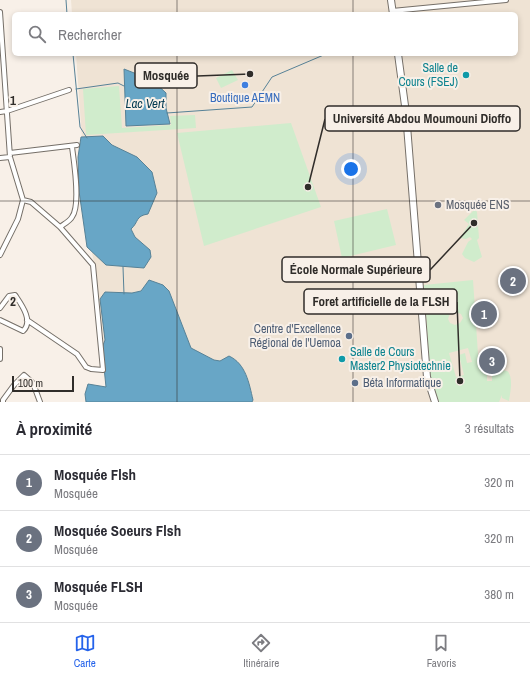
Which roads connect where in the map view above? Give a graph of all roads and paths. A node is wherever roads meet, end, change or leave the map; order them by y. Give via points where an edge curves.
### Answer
1 (391, 0) edge
2 (506, 0) edge
3 (0, 12) edge
4 (392, 12) edge
5 (398, 56) edge
6 (69, 90) dead end
7 (7, 111) junction
8 (0, 112) edge
9 (10, 155) junction
10 (0, 158) edge
11 (23, 200) junction
12 (60, 227) junction
13 (1, 251) edge
14 (0, 308) edge
15 (0, 320) edge
16 (27, 320) junction
17 (0, 349) edge
18 (0, 359) edge
19 (2, 400) edge
20 (40, 402) edge
21 (435, 402) edge

1 - 4 street
2 - 4 street
3 - 7 street
5 - 21 street via 408,136 427,378
6 - 7 street
7 - 8 street
7 - 9 street
9 - 10 street
9 - 11 street
9 - 12 street via 75,146 77,183 74,212 72,218
11 - 12 street via 31,202
11 - 13 street via 18,219
12 - 16 street via 93,265 103,370 88,369 77,354
14 - 16 street via 9,296 15,295
15 - 16 street via 23,331
17 - 18 street
19 - 20 street via 24,375 34,383

